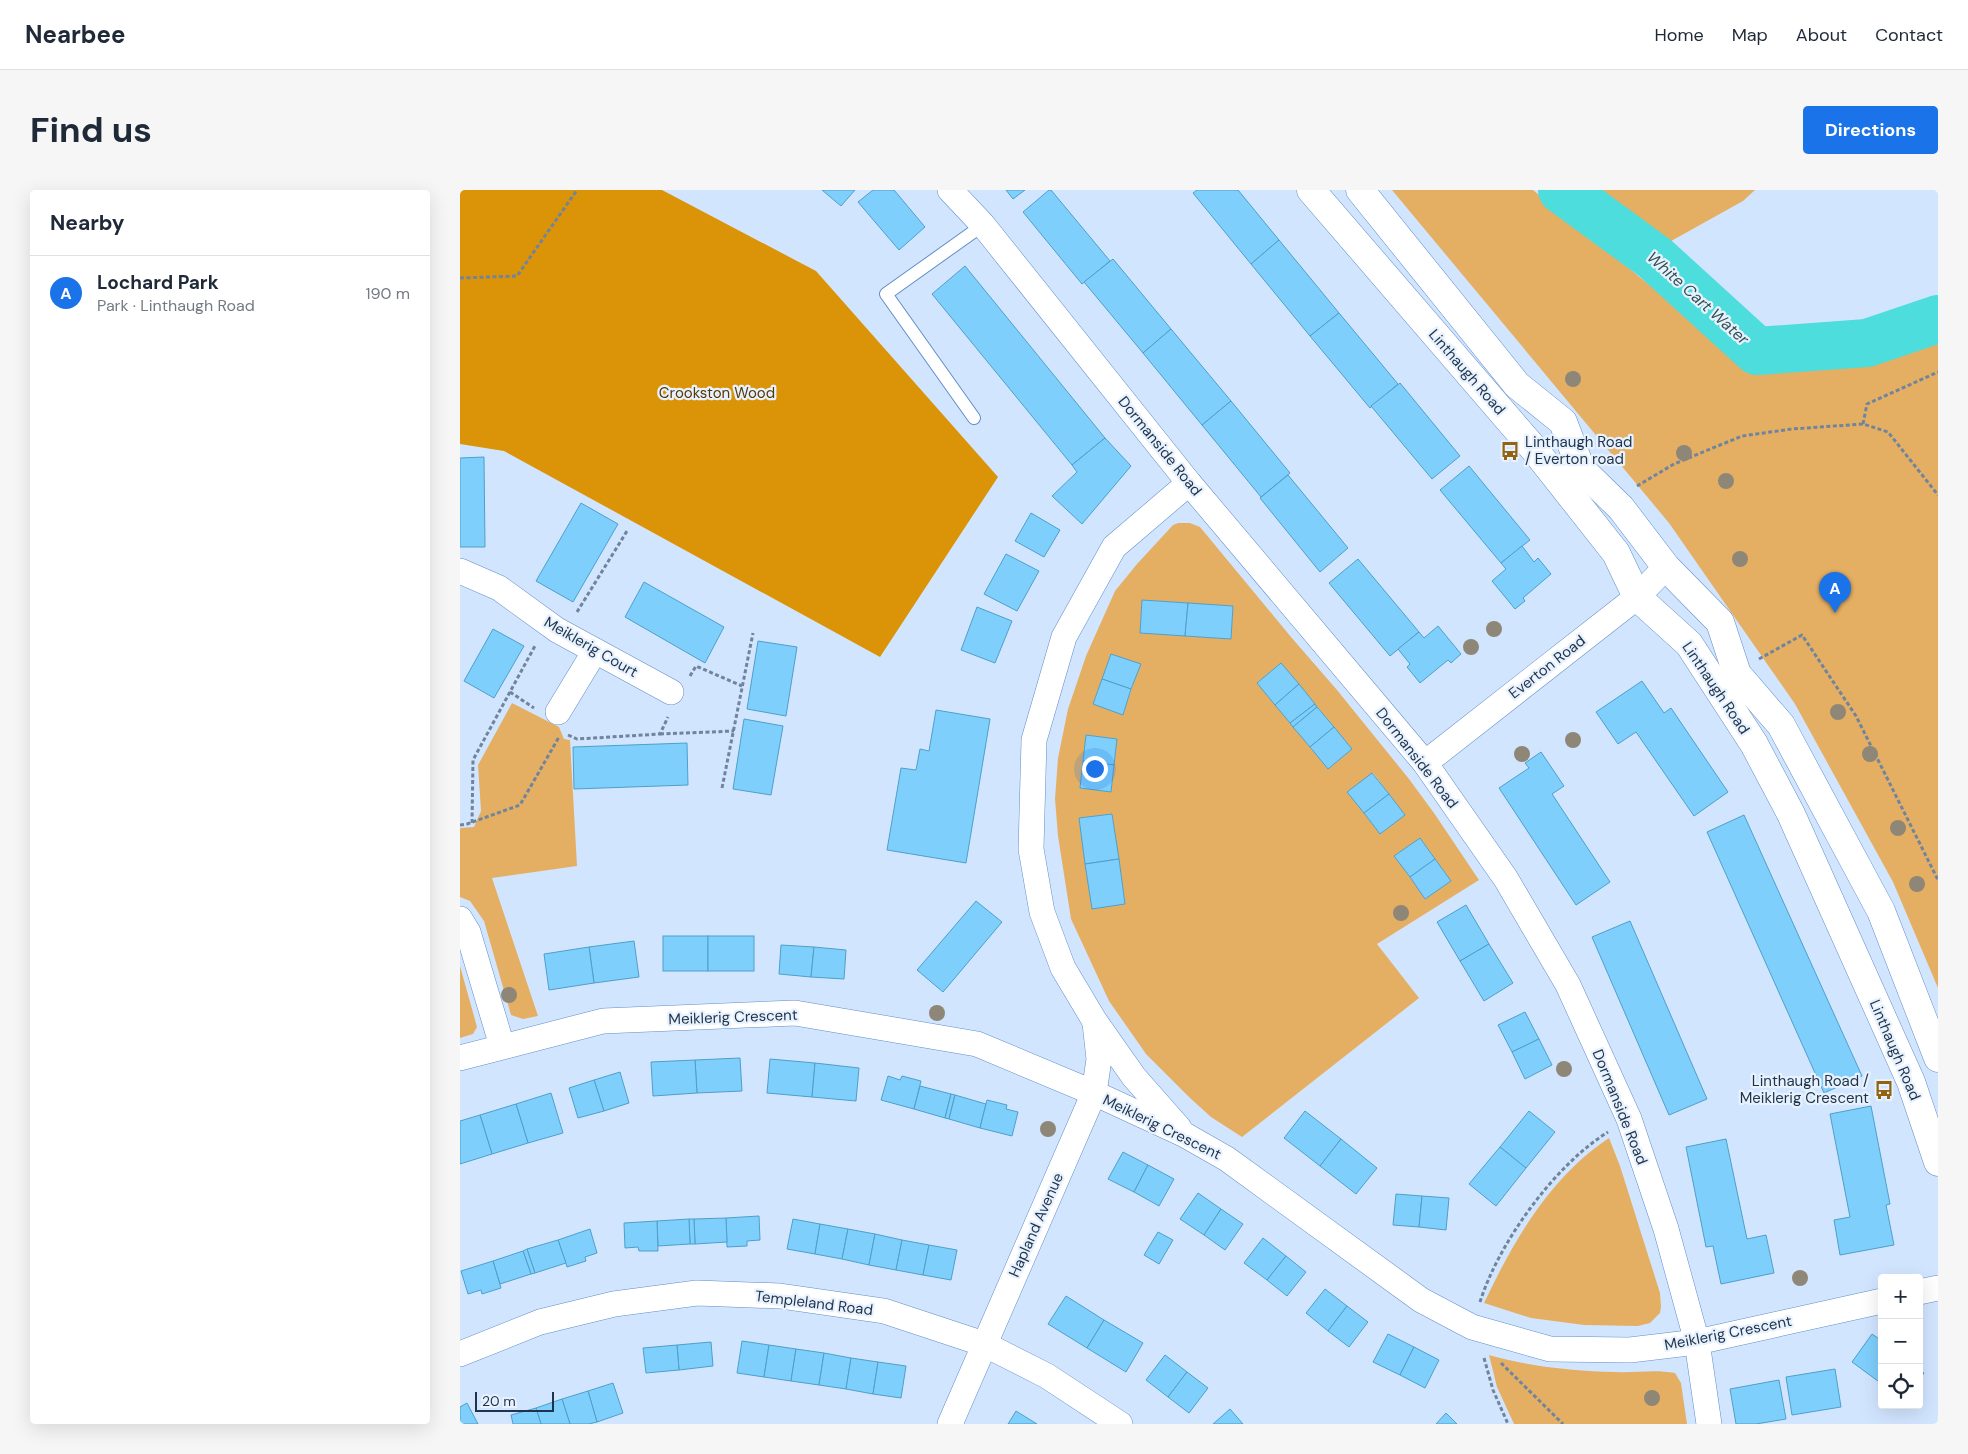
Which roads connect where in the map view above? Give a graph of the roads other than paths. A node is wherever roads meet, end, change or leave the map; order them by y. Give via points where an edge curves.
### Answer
1 (950, 190) edge
2 (1311, 190) edge
3 (1360, 190) edge
4 (983, 225) junction
5 (974, 418) dead end
6 (1189, 483) junction
7 (1666, 567) junction
8 (460, 571) edge
9 (1637, 596) junction
10 (595, 651) junction
11 (671, 692) dead end
12 (558, 712) road end
13 (1425, 763) junction
14 (460, 919) edge
15 (1094, 1020) junction
16 (502, 1046) junction
17 (460, 1058) edge
18 (1938, 1058) edge
19 (1094, 1093) junction
20 (1185, 1135) junction
21 (1938, 1162) edge
22 (1938, 1288) edge
23 (1923, 1291) edge
24 (1878, 1302) edge
25 (1697, 1342) junction
26 (984, 1344) junction
27 (460, 1354) edge
28 (950, 1424) edge
29 (1120, 1424) edge
30 (1709, 1424) edge

1 - 4 street, Dormanside Road
2 - 9 street, Linthaugh Road via 1534,449 1616,553
3 - 7 street, Linthaugh Road via 1517,385 1563,422 1581,469 1621,508
4 - 5 lane via 886,294
4 - 6 street, Dormanside Road
6 - 13 street, Dormanside Road
6 - 15 street via 1114,547 1064,637 1034,740 1031,848 1042,912 1064,968
7 - 9 street, Everton Road
7 - 18 street, Linthaugh Road via 1720,622 1737,674 1781,725 1881,911
8 - 10 street, Meiklerig Court via 499,588 556,629
9 - 13 street, Everton Road
9 - 21 street, Linthaugh Road via 1689,644 1754,744 1790,814 1911,1082
10 - 11 street, Meiklerig Court
10 - 12 street
13 - 25 street, Dormanside Road via 1506,879 1568,985 1628,1119 1666,1229
14 - 16 street via 468,932
15 - 19 street, Hapland Avenue via 1099,1059
15 - 20 street via 1134,1077
16 - 17 street, Meiklerig Crescent
16 - 19 street, Meiklerig Crescent via 603,1021 795,1014 977,1044
19 - 20 street, Meiklerig Crescent
19 - 26 street, Hapland Avenue
20 - 25 street, Meiklerig Crescent via 1227,1159 1422,1300 1472,1327 1550,1348 1630,1350
22 - 23 street
24 - 25 street, Meiklerig Crescent
25 - 30 street, Dormanside Road
26 - 27 street, Templeland Road via 884,1311 780,1296 697,1293 614,1304 540,1322
26 - 28 street, Hapland Avenue
26 - 29 street, Templeland Road via 1048,1376

